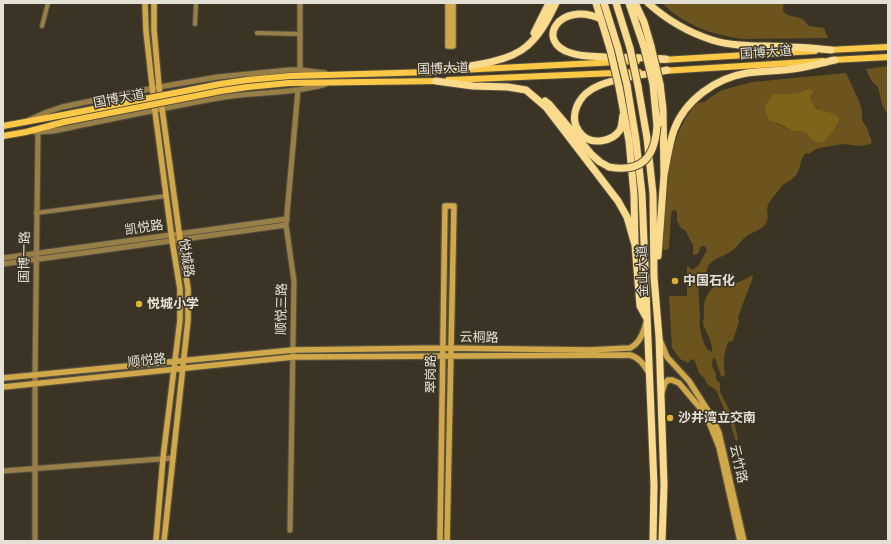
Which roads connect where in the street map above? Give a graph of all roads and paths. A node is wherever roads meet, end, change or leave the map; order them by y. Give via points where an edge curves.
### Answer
1 (48, 3) edge
2 (145, 3) edge
3 (154, 3) edge
4 (196, 3) edge
5 (300, 3) edge
6 (448, 3) edge
7 (453, 3) edge
8 (549, 3) edge
9 (556, 3) edge
10 (596, 3) edge
11 (604, 3) edge
12 (616, 3) edge
13 (629, 3) edge
14 (635, 3) edge
15 (648, 3) edge
16 (586, 7) dead end
17 (563, 10) dead end
18 (601, 19) junction
19 (195, 24) dead end
20 (42, 26) dead end
21 (257, 33) dead end
22 (300, 34) junction
23 (527, 46) junction
24 (648, 46) junction
25 (888, 47) edge
26 (831, 50) junction
27 (888, 57) edge
28 (666, 59) junction
29 (835, 60) junction
30 (300, 70) junction
31 (667, 70) junction
32 (428, 72) junction
33 (334, 74) junction
34 (436, 81) junction
35 (332, 82) junction
36 (657, 84) junction
37 (159, 87) junction
38 (152, 89) junction
39 (298, 90) junction
40 (526, 90) junction
41 (162, 109) junction
42 (624, 109) junction
43 (155, 111) junction
44 (64, 118) junction
45 (26, 121) junction
46 (3, 126) edge
47 (26, 132) junction
48 (38, 132) junction
49 (3, 136) edge
50 (664, 175) junction
51 (166, 196) junction
52 (36, 213) junction
53 (287, 219) junction
54 (286, 225) junction
55 (179, 236) junction
56 (172, 238) junction
57 (635, 245) junction
58 (36, 253) junction
59 (3, 258) edge
60 (36, 259) junction
61 (3, 264) edge
62 (655, 290) junction
63 (647, 320) junction
64 (659, 337) junction
65 (442, 348) junction
66 (451, 348) junction
67 (293, 350) junction
68 (450, 355) junction
69 (442, 356) junction
70 (293, 357) junction
71 (183, 360) junction
72 (175, 361) junction
73 (183, 368) junction
74 (174, 369) junction
75 (34, 375) junction
76 (650, 376) junction
77 (3, 378) edge
78 (34, 383) junction
79 (3, 387) edge
80 (661, 396) junction
81 (164, 458) junction
82 (173, 458) junction
83 (35, 469) junction
84 (3, 471) edge
85 (290, 530) dead end
86 (34, 541) edge
87 (156, 541) edge
88 (164, 541) edge
89 (440, 541) edge
90 (447, 541) edge
91 (653, 541) edge
92 (662, 541) edge
93 (740, 541) edge
94 (744, 541) edge

1 - 20 street
2 - 38 main road, 悦城路
3 - 37 main road, 悦城路
4 - 19 street
5 - 22 street
6 - 7 main road via 450,46
8 - 23 highway
9 - 23 highway via 537,36
10 - 18 highway
11 - 63 highway, 金山大道, bridge via 627,86 636,140 642,194
12 - 62 highway, 金山大道, bridge via 630,48 647,138 653,194
13 - 24 highway
14 - 24 highway via 644,22
15 - 26 highway via 667,19 712,40 739,46
16 - 18 highway
17 - 28 highway via 556,17 553,35 564,50 580,56
18 - 42 highway, bridge
21 - 22 street
22 - 30 street
23 - 32 highway via 501,60
24 - 36 highway, bridge
25 - 26 main road, 国博大道
26 - 28 main road, 国博大道
27 - 29 main road, 国博大道
28 - 32 main road, 国博大道
29 - 31 main road, 国博大道
29 - 50 highway via 794,69 746,73 707,89 681,116 674,131
30 - 33 street
30 - 37 street via 246,74
31 - 34 main road, 国博大道
31 - 42 highway via 610,82 588,92 576,109 577,128 589,140 608,140 620,129
32 - 33 main road, 国博大道
33 - 44 main road, 国博大道, bridge via 220,84
34 - 35 main road, 国博大道
34 - 40 highway
35 - 39 street
35 - 44 main road, 国博大道, bridge via 248,87
36 - 40 highway, bridge via 654,147 643,162 627,169 609,167 600,162 549,104
36 - 50 highway via 663,109
37 - 38 street
37 - 41 main road, 悦城路
38 - 43 main road, 悦城路
38 - 45 street via 62,108
39 - 41 street via 242,95
39 - 53 street, 顺悦三路
40 - 57 highway via 546,107 618,201 627,217
41 - 43 street
41 - 55 main road, 悦城路
42 - 57 highway via 634,195
43 - 48 street
43 - 51 main road, 悦城路
44 - 45 main road, 国博大道
44 - 47 main road, 国博大道
45 - 46 main road, 国博大道
47 - 48 street
47 - 49 main road, 国博大道
48 - 52 street, 国博一路
50 - 62 highway
51 - 52 street
51 - 56 main road, 悦城路
52 - 58 street, 国博一路
53 - 54 street, 顺悦三路
53 - 55 street, 凯悦路
54 - 55 street, 凯悦路
54 - 67 street, 顺悦三路 via 294,280
55 - 56 street, 凯悦路
55 - 71 main road, 悦城路 via 188,289 188,320
56 - 58 street, 凯悦路
56 - 60 street, 凯悦路
56 - 72 main road, 悦城路 via 180,289 180,320
57 - 63 highway via 640,306
58 - 59 street, 凯悦路
58 - 60 street, 国博一路
60 - 61 street, 凯悦路
60 - 75 street, 国博一路
62 - 64 highway, 金山大道
63 - 66 main road, 云桐路 via 639,341 630,348
63 - 76 highway, 金山大道
64 - 80 highway, 金山大道
64 - 94 main road, 云竹路 via 668,356 693,387 719,432
65 - 66 main road, 云桐路
65 - 66 main road, 翠岗路 via 445,206 454,206
65 - 67 main road, 云桐路
65 - 69 main road, 翠岗路
66 - 68 main road, 翠岗路
67 - 70 street, 顺悦三路
67 - 71 main road, 顺悦路
68 - 69 main road, 云桐路
68 - 76 main road, 云桐路 via 630,355 641,361
68 - 90 main road, 翠岗路
69 - 70 main road, 云桐路
69 - 89 main road, 翠岗路
70 - 73 main road, 顺悦路
70 - 85 street, 顺悦三路
71 - 72 main road, 顺悦路
71 - 73 main road, 悦城路
72 - 74 main road, 悦城路
72 - 75 main road, 顺悦路
73 - 74 main road, 顺悦路
73 - 82 main road, 悦城路
74 - 78 main road, 顺悦路
74 - 81 main road, 悦城路
75 - 77 main road, 顺悦路
75 - 78 street, 国博一路
76 - 91 highway, 金山大道 via 654,485
78 - 79 main road, 顺悦路
78 - 83 street, 国博一路
80 - 92 highway, 金山大道 via 664,486
80 - 93 main road, 云竹路 via 665,383 668,380 675,380 709,422 719,447
81 - 82 street
81 - 83 street
81 - 87 main road, 悦城路
82 - 88 main road, 悦城路
83 - 84 street
83 - 86 street, 国博一路

